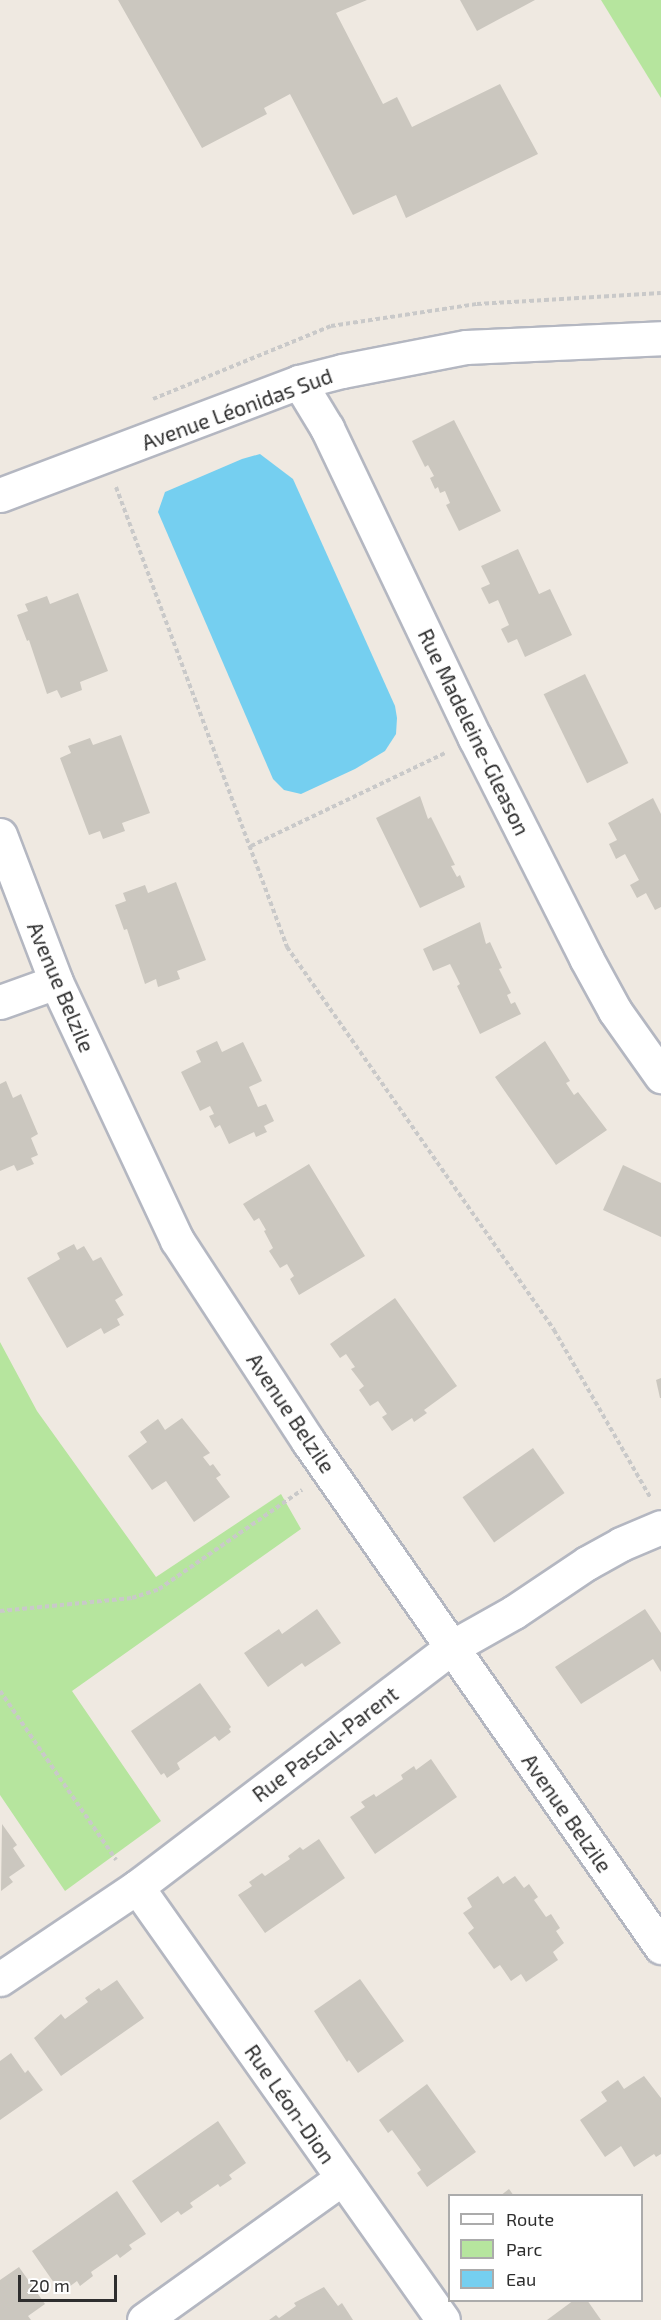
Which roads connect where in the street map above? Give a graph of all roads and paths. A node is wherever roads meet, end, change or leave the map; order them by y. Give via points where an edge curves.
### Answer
1 (661, 338) edge
2 (299, 382) junction
3 (105, 458) junction
4 (0, 495) edge
5 (475, 738) junction
6 (0, 835) edge
7 (251, 846) junction
8 (56, 982) junction
9 (0, 1002) edge
10 (661, 1076) edge
11 (329, 1471) junction
12 (656, 1513) edge
13 (0, 1611) edge
14 (452, 1647) junction
15 (0, 1691) edge
16 (137, 1887) junction
17 (661, 1947) edge
18 (0, 1979) edge
19 (342, 2178) junction
20 (144, 2320) edge
21 (443, 2320) edge

1 - 2 street, Avenue Léonidas Sud via 466,348
2 - 3 street, Avenue Léonidas Sud
2 - 5 street, Rue Madeleine-Gleason via 327,428
3 - 4 street, Avenue Léonidas Sud
3 - 7 path
5 - 7 path
5 - 10 street, Rue Madeleine-Gleason via 615,1011
6 - 8 street, Avenue Belzile
7 - 12 path via 287,947 554,1330
8 - 9 street
8 - 11 street, Avenue Belzile via 177,1240
11 - 13 path via 159,1589 132,1598
11 - 14 street, Avenue Belzile
12 - 14 street, Rue Pascal-Parent via 621,1544
14 - 16 street, Rue Pascal-Parent
14 - 17 street, Avenue Belzile
15 - 16 path
16 - 18 street, Rue Pascal-Parent
16 - 19 street, Rue Léon-Dion
19 - 20 street
19 - 21 street, Rue Léon-Dion

